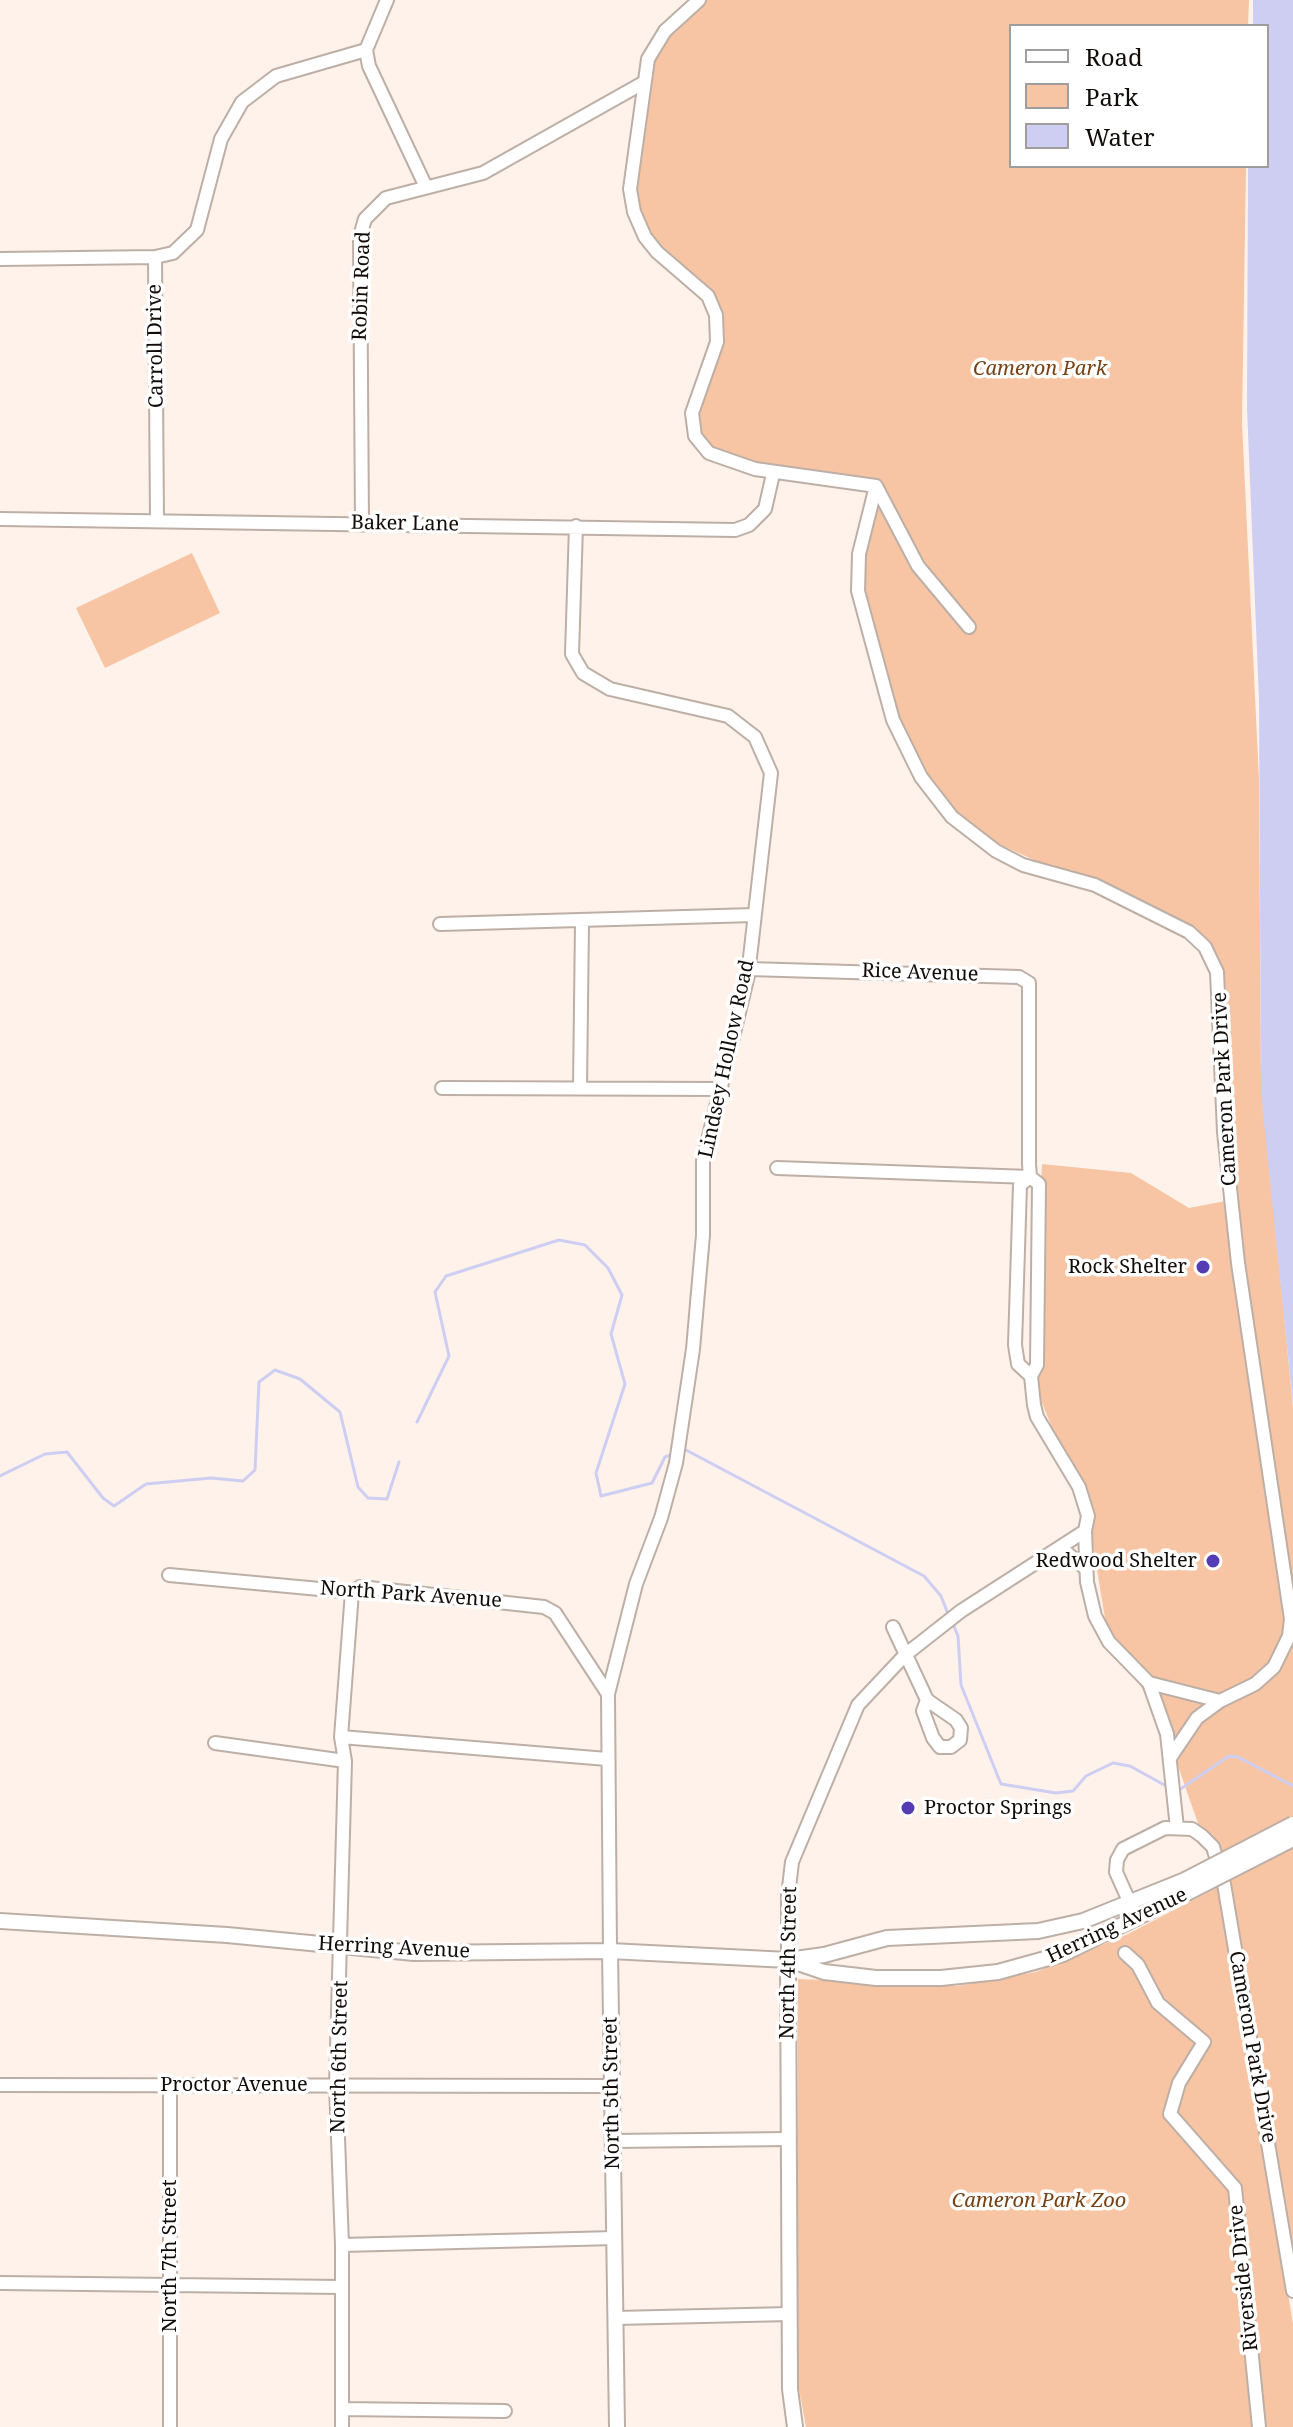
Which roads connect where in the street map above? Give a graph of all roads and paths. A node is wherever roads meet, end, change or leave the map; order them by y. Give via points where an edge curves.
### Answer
1 (387, 0) edge
2 (699, 0) edge
3 (366, 50) junction
4 (643, 83) junction
5 (426, 187) junction
6 (155, 257) junction
7 (0, 259) edge
8 (773, 474) junction
9 (876, 486) junction
10 (0, 519) edge
11 (157, 521) junction
12 (362, 523) junction
13 (576, 526) junction
14 (969, 627) dead end
15 (754, 915) junction
16 (582, 923) junction
17 (440, 924) dead end
18 (749, 969) junction
19 (580, 1087) junction
20 (442, 1088) dead end
21 (719, 1089) junction
22 (777, 1168) dead end
23 (1030, 1177) junction
24 (1031, 1376) junction
25 (1085, 1531) junction
26 (1060, 1547) junction
27 (1086, 1569) junction
28 (169, 1575) dead end
29 (352, 1592) junction
30 (893, 1627) dead end
31 (905, 1655) junction
32 (1149, 1683) junction
33 (608, 1694) junction
34 (927, 1700) dead end
35 (1220, 1701) junction
36 (341, 1737) junction
37 (215, 1743) dead end
38 (1170, 1758) junction
39 (607, 1759) junction
40 (345, 1761) junction
41 (1293, 1824) edge
42 (1177, 1828) junction
43 (1293, 1839) edge
44 (1186, 1886) junction
45 (1129, 1902) junction
46 (1137, 1919) junction
47 (0, 1921) edge
48 (342, 1947) junction
49 (610, 1951) junction
50 (1125, 1953) dead end
51 (788, 1960) junction
52 (0, 2085) edge
53 (170, 2085) junction
54 (336, 2085) junction
55 (612, 2086) junction
56 (789, 2139) junction
57 (613, 2141) junction
58 (615, 2238) junction
59 (342, 2245) junction
60 (170, 2282) junction
61 (0, 2283) edge
62 (342, 2287) junction
63 (1293, 2291) edge
64 (790, 2314) junction
65 (616, 2318) junction
66 (342, 2409) junction
67 (505, 2411) dead end
68 (170, 2427) edge
69 (342, 2427) edge
70 (617, 2427) edge
71 (795, 2427) edge
72 (1259, 2427) edge

1 - 3 street
2 - 4 street via 656,44
3 - 5 street
3 - 6 street, Carroll Drive via 276,76 242,102 221,139 197,230 183,246
4 - 5 street, Robin Road via 483,173
4 - 8 street via 630,173 634,212 651,245 708,296 716,315 717,342 692,413 695,436 709,453
5 - 12 street, Robin Road via 378,203 360,236
6 - 7 street
6 - 11 street, Carroll Drive
8 - 9 street
8 - 13 street, Baker Lane via 765,509 741,529
9 - 14 street via 918,566
9 - 35 street, Cameron Park Drive via 859,554 858,591 893,720 921,777 952,817 996,851 1023,865 1095,885 1189,932 1205,947 1217,972 1224,1132 1238,1263 1291,1619 1274,1667 1255,1684
10 - 11 street, Baker Lane
11 - 12 street, Baker Lane
12 - 13 street, Baker Lane
13 - 15 street, Lindsey Hollow Road via 572,654 583,673 610,689 728,716 755,737 768,760 769,801
15 - 16 street
15 - 18 street, Lindsey Hollow Road
16 - 17 street
16 - 19 street
18 - 21 street, Lindsey Hollow Road
18 - 23 street, Rice Avenue via 1019,977 1031,988
19 - 20 street
19 - 21 street
21 - 33 street, Lindsey Hollow Road via 703,1161 702,1250 676,1463 636,1584
22 - 23 street
23 - 24 street via 1039,1184 1037,1365
23 - 24 street via 1020,1185 1015,1345 1018,1364
24 - 25 street via 1037,1417 1079,1487 1088,1516
25 - 26 street, North 4th Street
25 - 27 street
26 - 27 street
26 - 31 street, North 4th Street via 961,1611
27 - 32 street via 1095,1616 1109,1642
28 - 29 street, North Park Avenue
29 - 33 street, North Park Avenue via 360,1587 549,1609
29 - 36 street, North 6th Street
30 - 31 street
31 - 34 street
31 - 51 street, North 4th Street via 858,1705 804,1828 792,1862
32 - 35 street
32 - 38 street
33 - 39 street, Lindsey Hollow Road
35 - 38 street, Cameron Park Drive via 1197,1718
36 - 39 street
36 - 40 street, North 6th Street
37 - 40 street
38 - 42 street
39 - 49 street, North 5th Street
40 - 48 street, North 6th Street
41 - 44 main road, Herring Avenue, bridge
42 - 45 street via 1147,1834 1123,1849 1116,1872
42 - 63 street, Cameron Park Drive via 1202,1836 1219,1863
43 - 44 main road, Herring Avenue, bridge
44 - 45 main road, Herring Avenue
44 - 46 main road, Herring Avenue
45 - 46 street
45 - 51 main road, Herring Avenue via 1083,1921 1038,1931 887,1938
46 - 51 main road, Herring Avenue via 1063,1954 971,1976 876,1978 824,1972
47 - 48 main road, Herring Avenue
48 - 49 main road, Herring Avenue via 414,1953
48 - 54 street, North 6th Street
49 - 51 main road, Herring Avenue
49 - 55 main road, North 5th Street
50 - 72 street, Riverside Drive via 1138,1965 1158,2003 1204,2042 1179,2083 1170,2114 1235,2188
51 - 56 main road, North 4th Street
52 - 53 street, Proctor Avenue
53 - 54 street, Proctor Avenue
53 - 60 street, North 7th Street
54 - 55 street, Proctor Avenue
54 - 59 street, North 6th Street
55 - 57 main road, North 5th Street
56 - 57 street
56 - 64 main road, North 4th Street
57 - 58 main road, North 5th Street
58 - 59 street
58 - 65 main road, North 5th Street
59 - 62 street, North 6th Street
60 - 61 street
60 - 62 street
60 - 68 street, North 7th Street
62 - 66 street, North 6th Street
64 - 65 street
64 - 71 main road, North 4th Street
65 - 70 main road, North 5th Street
66 - 67 street
66 - 69 street, North 6th Street

